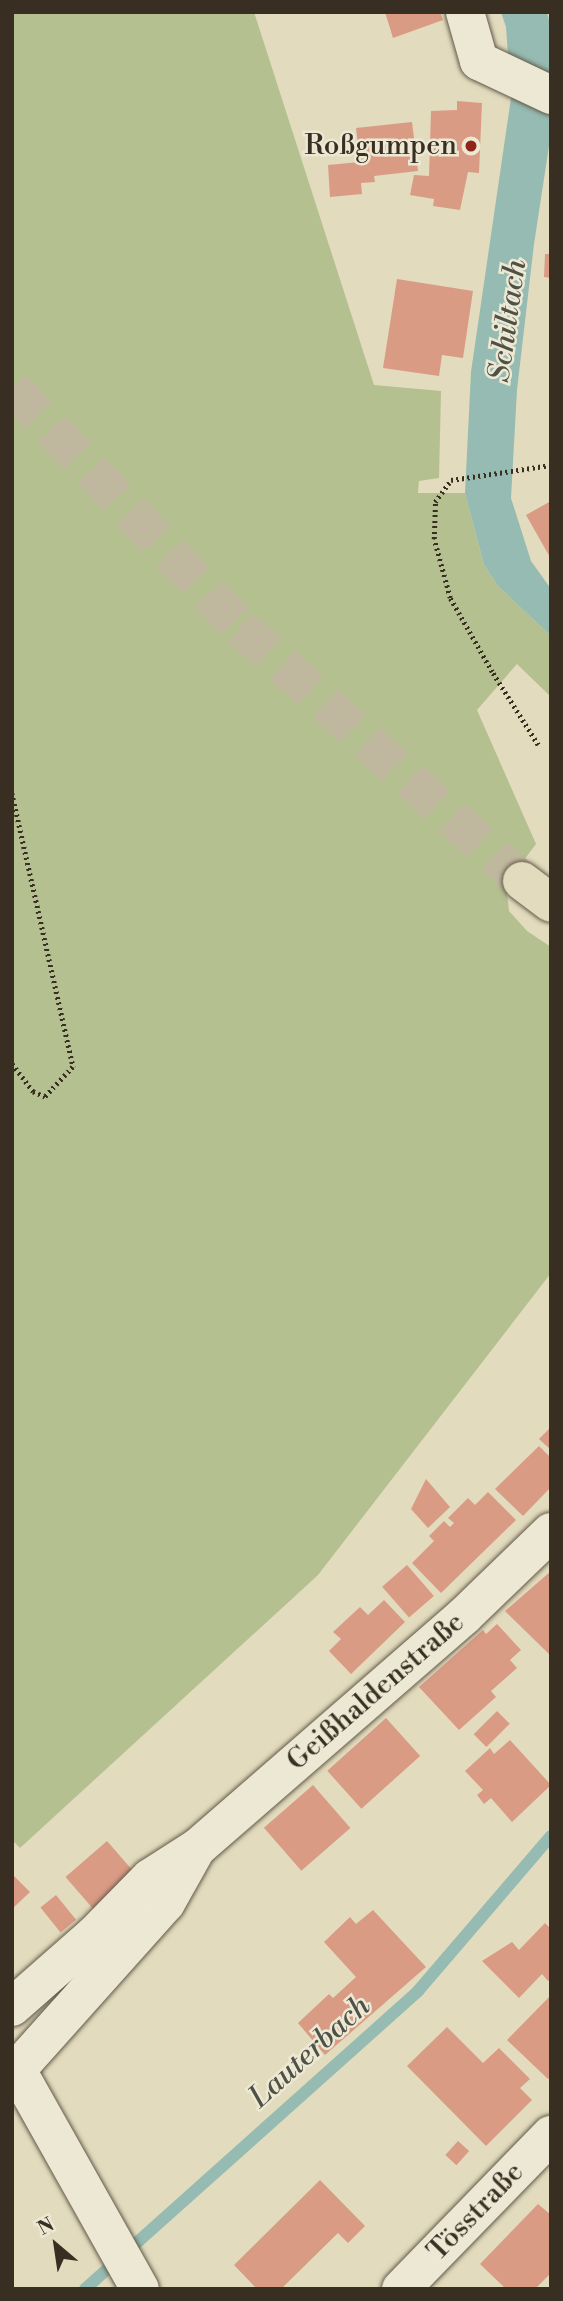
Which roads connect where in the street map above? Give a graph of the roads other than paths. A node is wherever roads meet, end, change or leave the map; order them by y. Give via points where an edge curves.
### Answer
1 (465, 12) edge
2 (551, 95) edge
3 (551, 1532) edge
4 (197, 1848) junction
5 (12, 2007) edge
6 (15, 2073) edge
7 (551, 2135) edge
8 (136, 2282) edge
9 (401, 2289) edge

1 - 2 street via 479,61
3 - 4 street, Geißhaldenstraße via 464,1616
4 - 5 street, Geißhaldenstraße via 150,1878
4 - 6 street, Geißhaldenstraße via 166,1903
6 - 8 street, Geißhaldenstraße
7 - 9 street, Tösstraße

